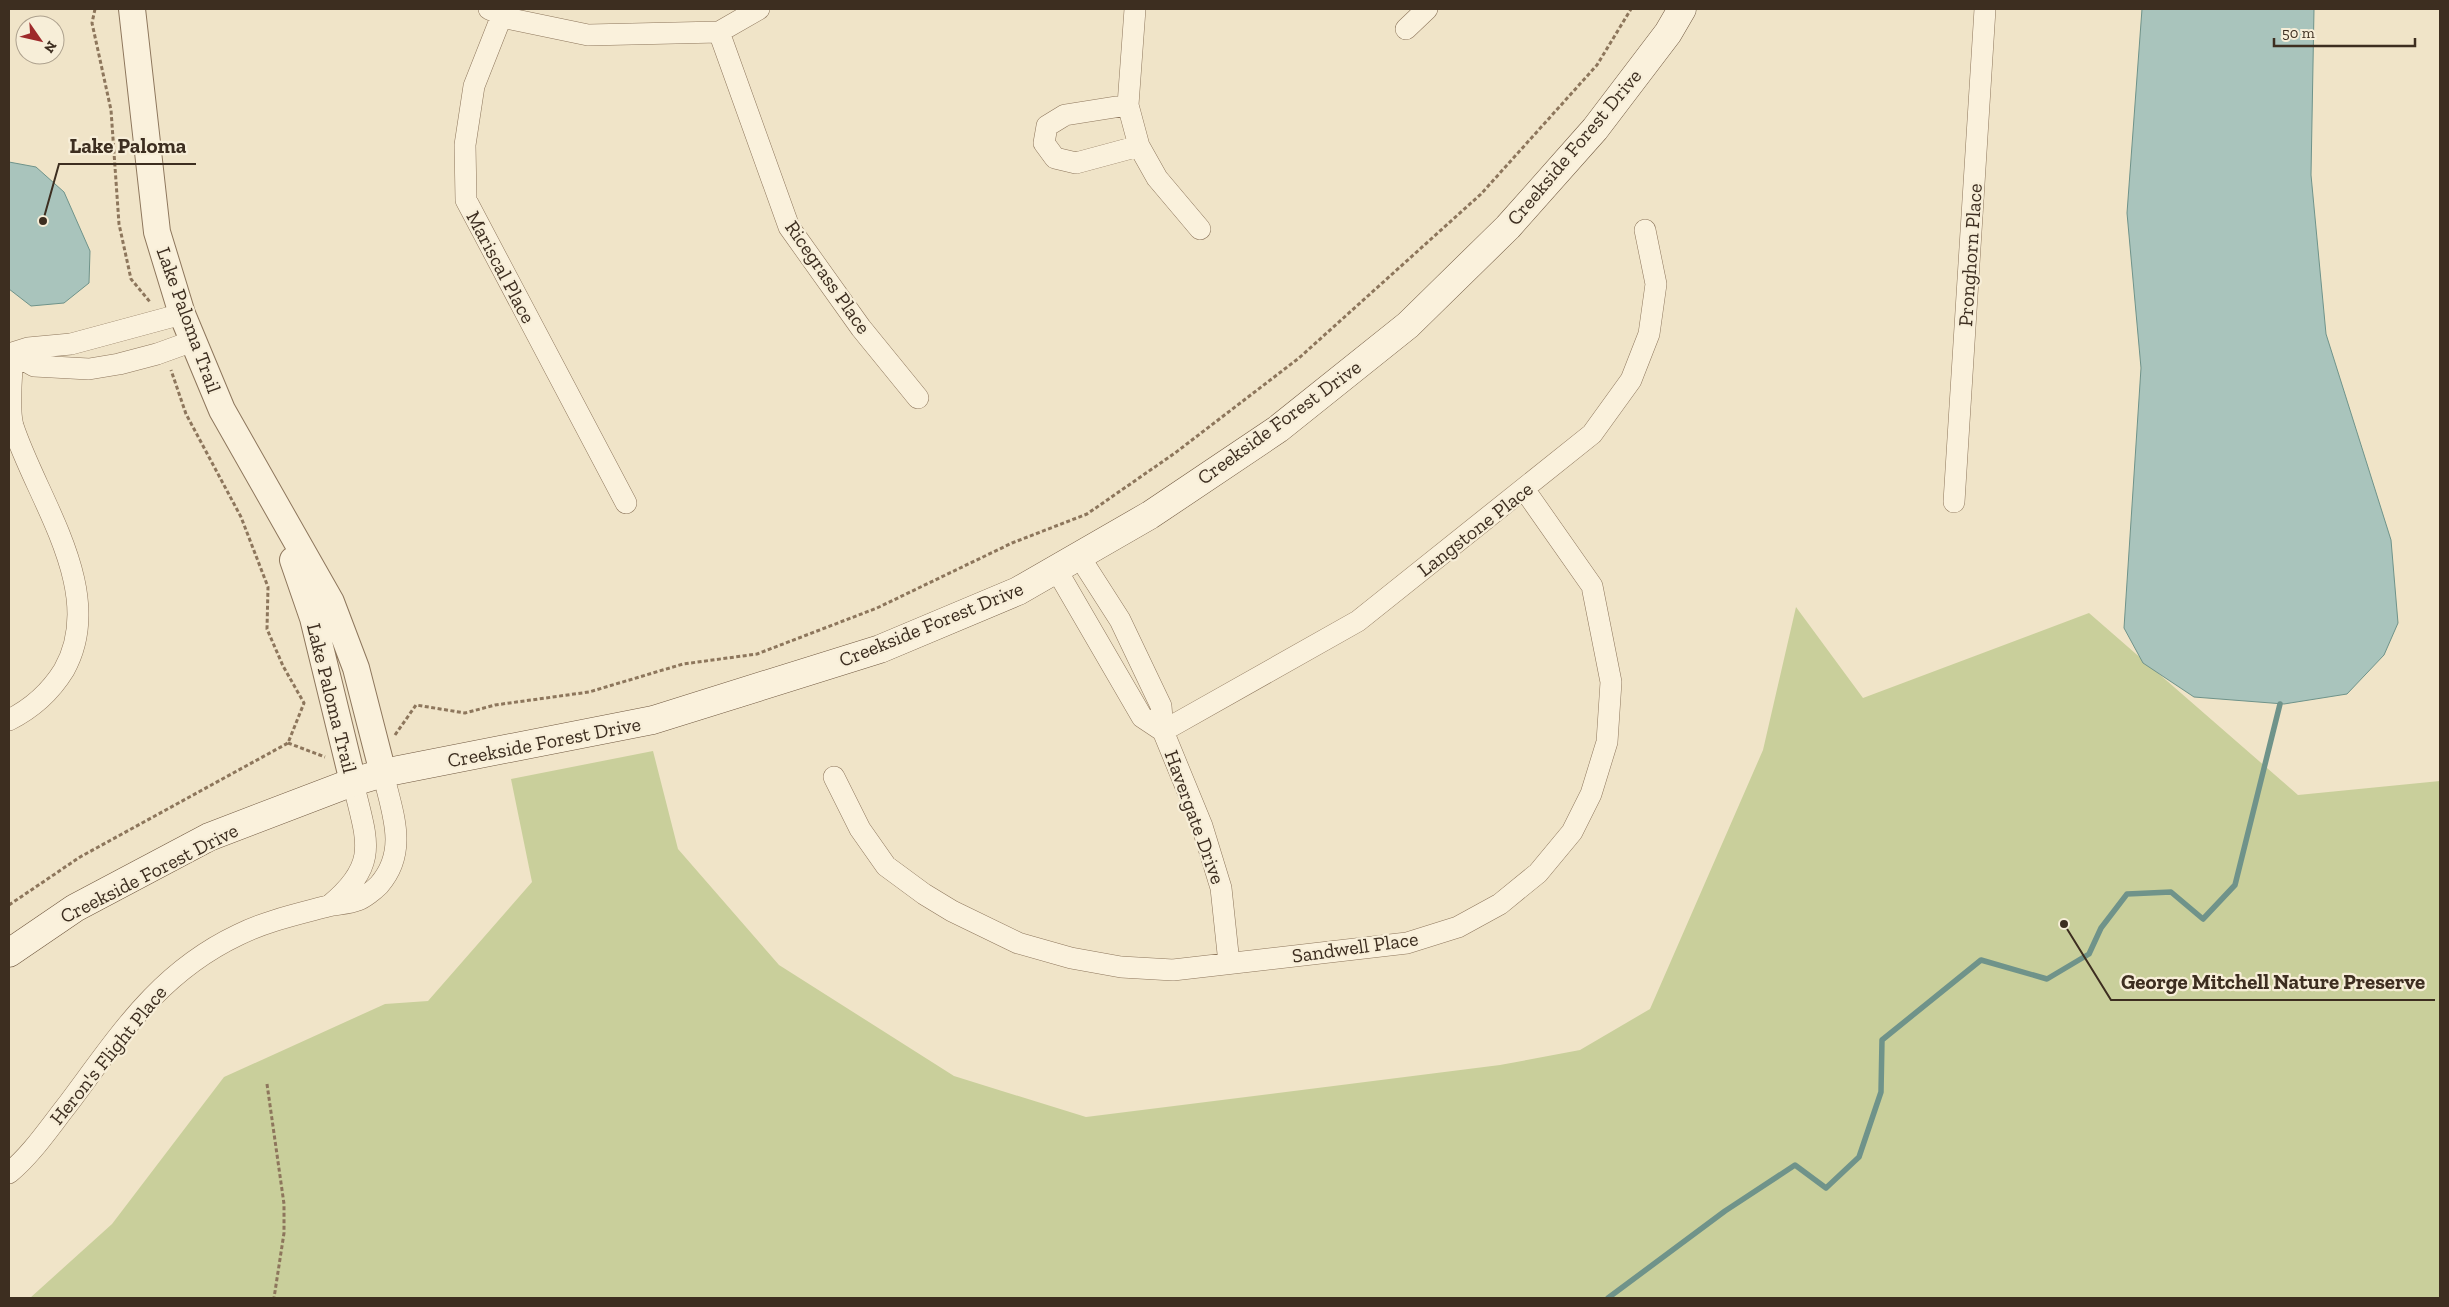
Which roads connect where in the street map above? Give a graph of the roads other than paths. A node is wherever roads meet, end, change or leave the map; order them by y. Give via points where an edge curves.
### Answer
1 (132, 9) edge
2 (759, 9) edge
3 (1135, 9) edge
4 (1427, 9) edge
5 (1682, 9) edge
6 (1985, 9) edge
7 (496, 12) edge
8 (1406, 29) dead end
9 (719, 32) junction
10 (1128, 105) junction
11 (1139, 146) junction
12 (1200, 229) dead end
13 (1645, 230) dead end
14 (170, 318) junction
15 (193, 341) junction
16 (11, 354) edge
17 (918, 398) dead end
18 (1524, 489) junction
19 (272, 500) junction
20 (1954, 502) dead end
21 (626, 503) dead end
22 (1079, 556) junction
23 (1056, 569) junction
24 (9, 720) edge
25 (1163, 731) junction
26 (383, 774) junction
27 (834, 777) dead end
28 (353, 782) junction
29 (328, 906) junction
30 (9, 953) edge
31 (1228, 963) junction
32 (9, 1173) edge

1 - 14 street, Lake Paloma Trail
2 - 9 street
3 - 10 street
4 - 8 street
5 - 22 main road, Creekside Forest Drive via 1668,33 1595,129 1508,227 1408,325 1278,429 1150,515
6 - 20 street, Pronghorn Place
7 - 9 street via 511,19 588,36
7 - 21 street, Mariscal Place via 474,86 465,145 466,200
9 - 17 street, Ricegrass Place via 789,228
10 - 11 street
10 - 11 street via 1065,115 1047,126 1044,143 1055,158 1076,163
11 - 12 street via 1157,178
13 - 18 street, Langstone Place via 1656,284 1649,334 1631,380 1592,434
14 - 15 street, Lake Paloma Trail
14 - 16 street via 71,344 28,348
15 - 16 street via 119,364 89,368 34,366
15 - 19 street, Lake Paloma Trail via 222,410
16 - 24 street via 12,425 72,573 78,599 79,628 73,654 58,680 43,696
18 - 25 street, Langstone Place via 1358,621
18 - 31 street, Sandwell Place via 1592,586 1611,682 1607,742 1591,794 1572,832 1538,873 1500,904 1458,927 1407,944
19 - 26 street, Lake Paloma Trail via 331,602 356,668
19 - 28 street, Lake Paloma Trail via 313,618
22 - 23 main road, Creekside Forest Drive
22 - 25 street, Havergate Drive via 1120,620 1161,706
23 - 25 street, Havergate Drive via 1142,717
23 - 26 main road, Creekside Forest Drive via 1018,591 880,649 758,689 653,720
25 - 31 street, Havergate Drive via 1202,826 1221,888
26 - 28 main road, Creekside Forest Drive
26 - 29 street, Heron's Flight Place via 396,830 397,850 390,870 378,886 359,900
27 - 31 street, Sandwell Place via 860,829 886,866 952,911 1018,943 1070,958 1122,966 1173,970
28 - 29 street, Heron's Flight Place via 366,849 363,866 356,881
28 - 30 main road, Creekside Forest Drive via 209,837 75,908
29 - 32 street, Heron's Flight Place via 238,935 175,974 131,1019 39,1143

